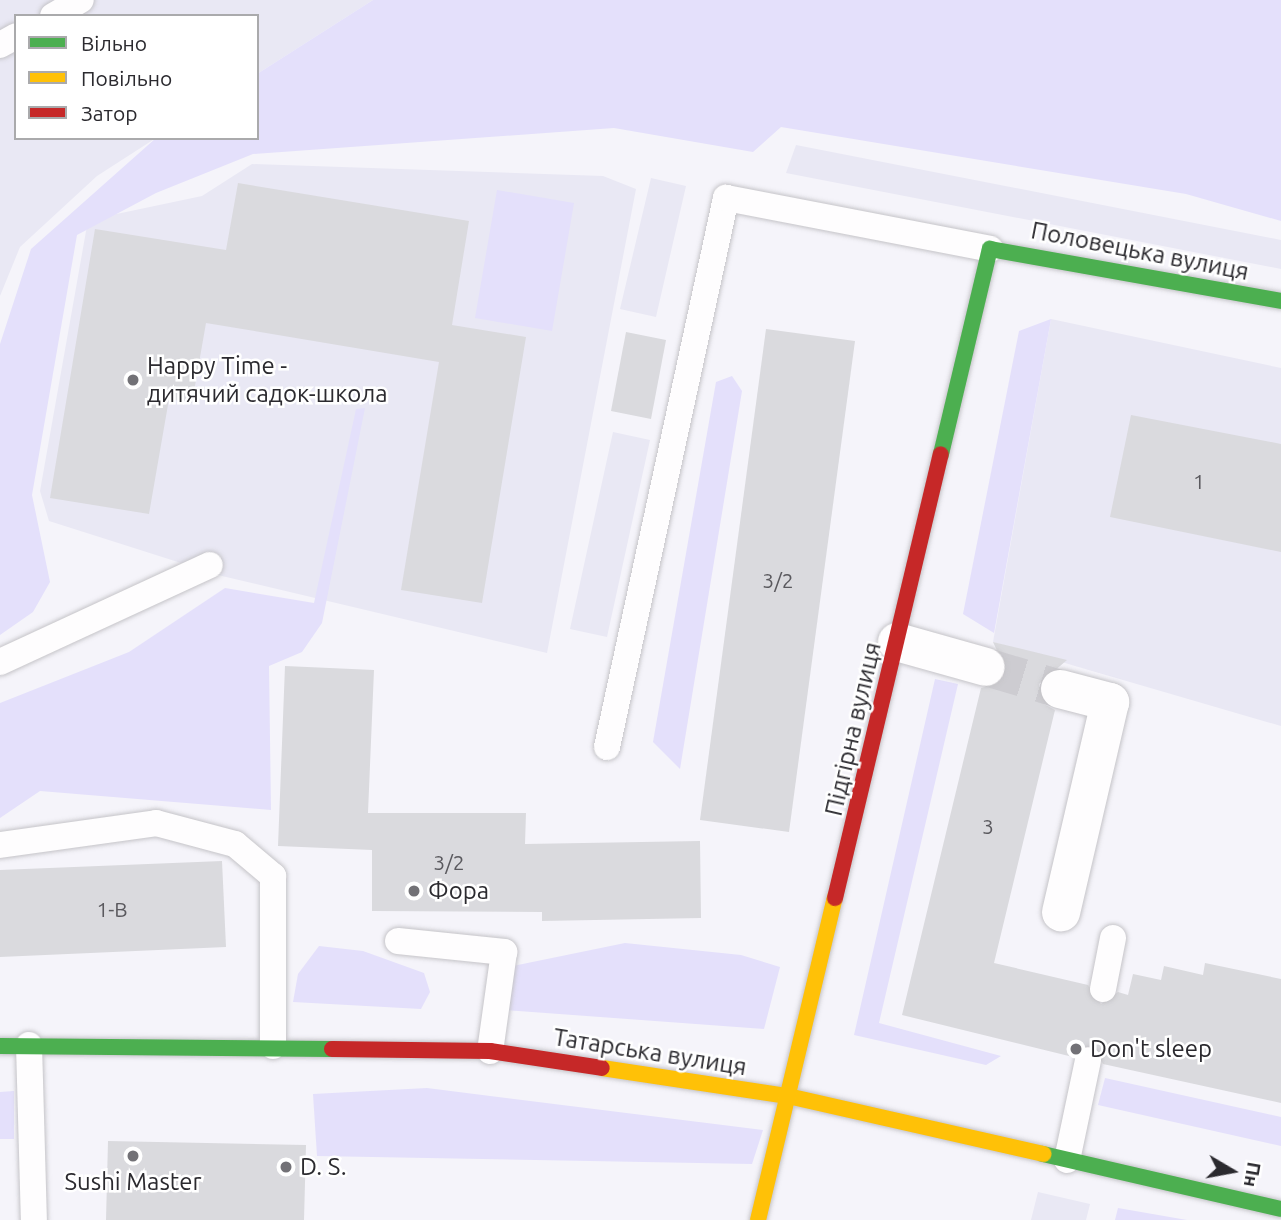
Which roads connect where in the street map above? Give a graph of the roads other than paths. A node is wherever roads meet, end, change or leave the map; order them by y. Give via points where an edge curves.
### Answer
1 (81, 0) edge
2 (56, 14) edge
3 (990, 249) junction
4 (1281, 301) edge
5 (210, 565) dead end
6 (897, 642) junction
7 (0, 662) edge
8 (986, 667) tunnel mouth
9 (1060, 689) tunnel mouth
10 (607, 747) dead end
11 (0, 845) edge
12 (1060, 912) dead end
13 (1113, 938) dead end
14 (398, 941) dead end
15 (1103, 989) dead end
16 (29, 1045) junction
17 (0, 1046) edge
18 (273, 1046) junction
19 (490, 1051) junction
20 (1088, 1060) dead end
21 (788, 1096) junction
22 (1067, 1160) junction
23 (1281, 1209) edge
24 (34, 1220) edge
25 (758, 1220) edge

1 - 2 lane
3 - 4 street, Половецька вулиця
3 - 6 street, Підгірна вулиця
3 - 10 lane via 726,198
5 - 7 lane
6 - 8 street
6 - 21 street, Підгірна вулиця
9 - 12 street via 1110,702
11 - 18 lane via 156,823 235,844 273,876
13 - 15 lane
14 - 19 lane via 504,952
16 - 17 street, Татарська вулиця
16 - 18 street, Татарська вулиця
16 - 24 lane
18 - 19 street, Татарська вулиця
19 - 21 street, Татарська вулиця
20 - 22 lane
21 - 22 street, Татарська вулиця
21 - 25 street, Підгірна вулиця
22 - 23 street, Татарська вулиця

